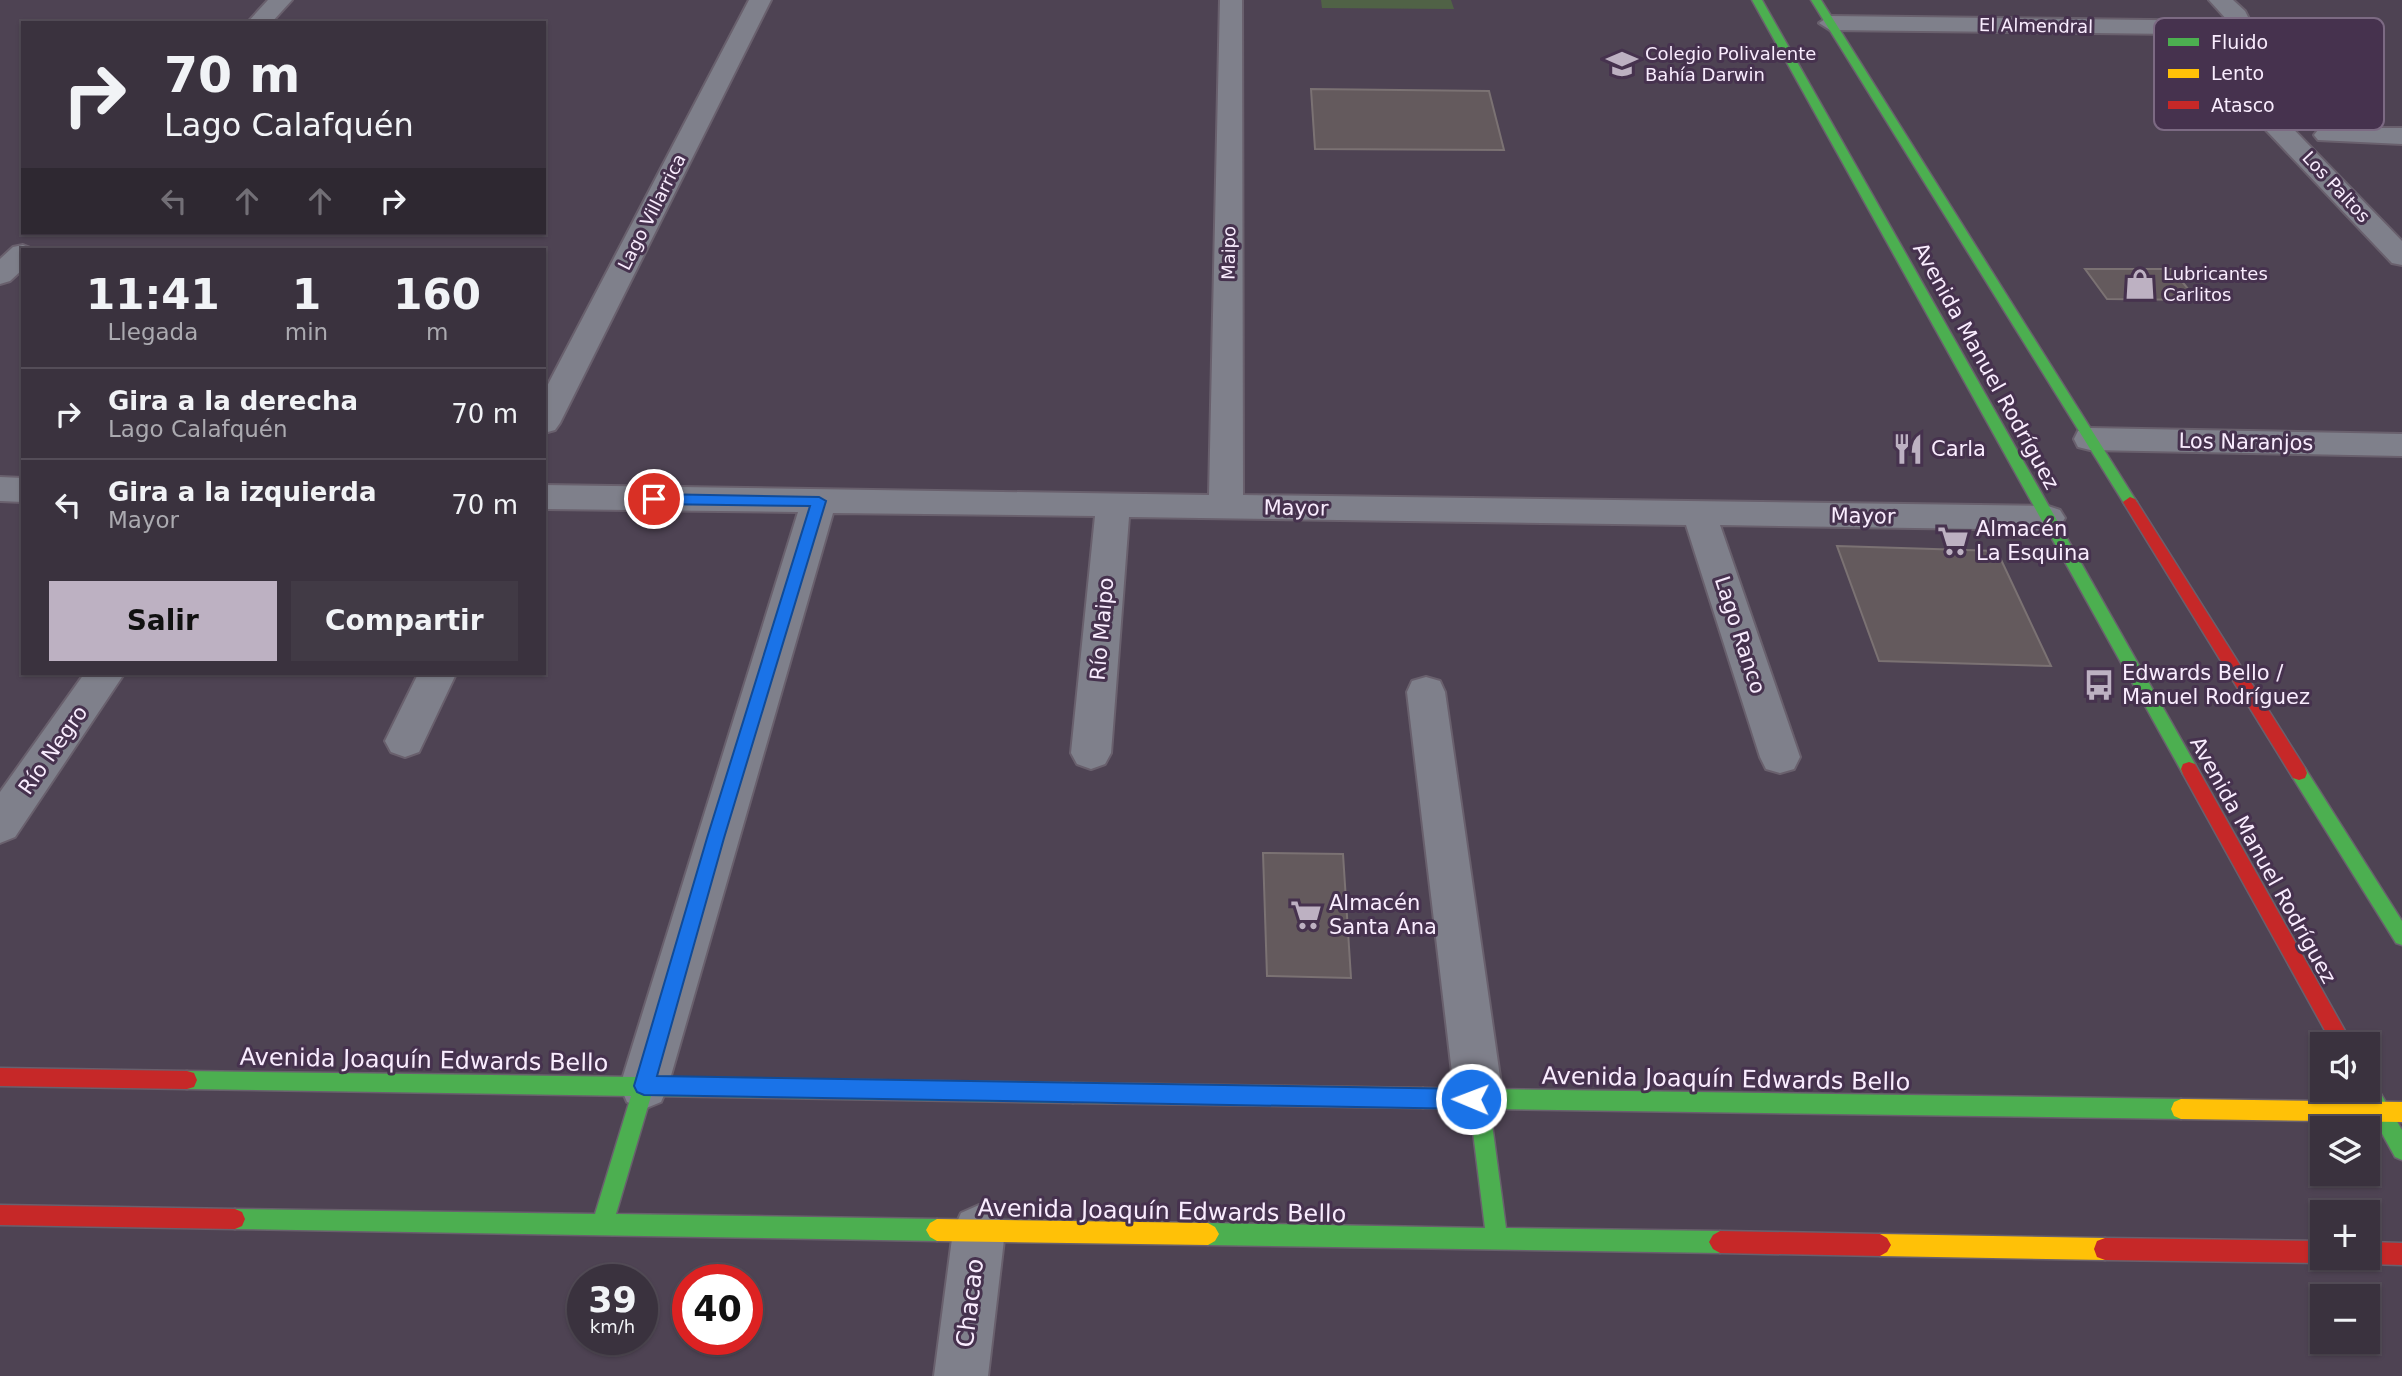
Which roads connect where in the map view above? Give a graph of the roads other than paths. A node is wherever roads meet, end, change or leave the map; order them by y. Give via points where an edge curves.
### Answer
1 (281, 0) edge
2 (760, 0) edge
3 (1231, 0) edge
4 (1757, 0) edge
5 (1816, 0) edge
6 (2220, 0) edge
7 (2238, 18) edge
8 (260, 21) edge
9 (1830, 23) junction
10 (2154, 27) edge
11 (2281, 130) edge
12 (2348, 130) edge
13 (2286, 135) junction
14 (2354, 136) junction
15 (2402, 136) edge
16 (41, 235) edge
17 (27, 248) edge
18 (21, 254) edge
19 (2402, 257) edge
20 (0, 275) edge
21 (546, 419) edge
22 (2090, 439) junction
23 (2402, 445) edge
24 (0, 489) edge
25 (21, 490) edge
26 (546, 497) edge
27 (819, 501) junction
28 (1113, 506) junction
29 (1226, 507) junction
30 (1699, 513) junction
31 (2048, 518) junction
32 (104, 675) edge
33 (437, 675) edge
34 (1426, 692) dead end
35 (405, 741) dead end
36 (1091, 753) dead end
37 (1780, 757) dead end
38 (0, 825) edge
39 (2402, 937) edge
40 (2336, 1032) edge
41 (0, 1077) edge
42 (644, 1086) junction
43 (1479, 1098) junction
44 (2375, 1102) edge
45 (2381, 1112) junction
46 (2402, 1112) edge
47 (2402, 1150) edge
48 (0, 1215) edge
49 (602, 1224) junction
50 (979, 1231) junction
51 (1497, 1240) junction
52 (2310, 1252) edge
53 (2380, 1253) edge
54 (2402, 1254) edge
55 (961, 1376) edge

1 - 8 street
2 - 21 street, Lago Villarrica
3 - 29 street, Maipo
4 - 31 street, Avenida Manuel Rodríguez
5 - 9 street, Avenida Manuel Rodríguez
6 - 7 street
9 - 10 street, El Almendral
9 - 22 street, Avenida Manuel Rodríguez
11 - 13 street, Los Paltos
12 - 14 street
13 - 14 street
13 - 19 street, Los Paltos
14 - 15 street
16 - 17 street
18 - 20 street
22 - 23 street, Los Naranjos
22 - 39 street, Avenida Manuel Rodríguez
24 - 25 street
26 - 27 street, Mayor
27 - 28 street, Mayor
27 - 42 street
28 - 29 street, Mayor
28 - 36 street, Río Maipo
29 - 30 street, Mayor
30 - 31 street, Mayor
30 - 37 street, Lago Ranco
31 - 40 street, Avenida Manuel Rodríguez
32 - 38 street, Río Negro
33 - 35 street
34 - 43 street
41 - 42 street, Avenida Joaquín Edwards Bello
42 - 43 street, Avenida Joaquín Edwards Bello
42 - 49 street
43 - 45 street, Avenida Joaquín Edwards Bello
43 - 51 street
44 - 45 street
45 - 46 street, Avenida Joaquín Edwards Bello
45 - 47 street
48 - 49 street, Avenida Joaquín Edwards Bello
49 - 50 street, Avenida Joaquín Edwards Bello
50 - 51 street, Avenida Joaquín Edwards Bello
50 - 55 street, Chacao
51 - 52 street, Avenida Joaquín Edwards Bello
53 - 54 street

